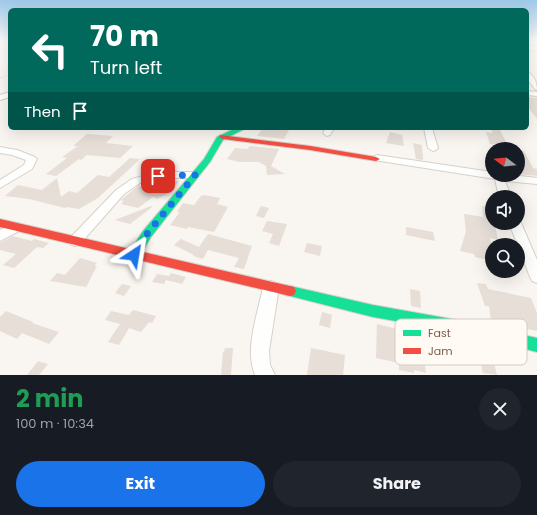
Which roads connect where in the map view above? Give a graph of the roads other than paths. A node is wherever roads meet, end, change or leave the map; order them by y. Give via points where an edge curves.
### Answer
1 (529, 77) edge
2 (537, 88) edge
3 (237, 130) edge
4 (428, 130) edge
5 (223, 136) junction
6 (433, 148) dead end
7 (0, 150) edge
8 (376, 158) joint
9 (195, 175) junction
10 (485, 175) edge
11 (525, 180) edge
12 (537, 182) edge
13 (0, 185) edge
14 (0, 223) edge
15 (17, 227) junction
16 (518, 230) edge
17 (0, 236) edge
18 (75, 241) junction
19 (134, 255) junction
20 (537, 277) edge
21 (271, 287) junction
22 (417, 319) edge
23 (527, 343) edge
24 (537, 345) edge
25 (266, 375) edge

1 - 2 street
3 - 5 street
4 - 6 street
5 - 8 street
5 - 9 street
7 - 13 street via 32,159 28,167
8 - 10 street
9 - 18 street via 158,176 136,181 120,192
9 - 19 street via 147,234
11 - 12 street
14 - 15 street
15 - 17 street
15 - 18 street
16 - 20 street
18 - 19 street
19 - 21 street
21 - 22 street
21 - 25 street via 260,353 261,366
23 - 24 street

